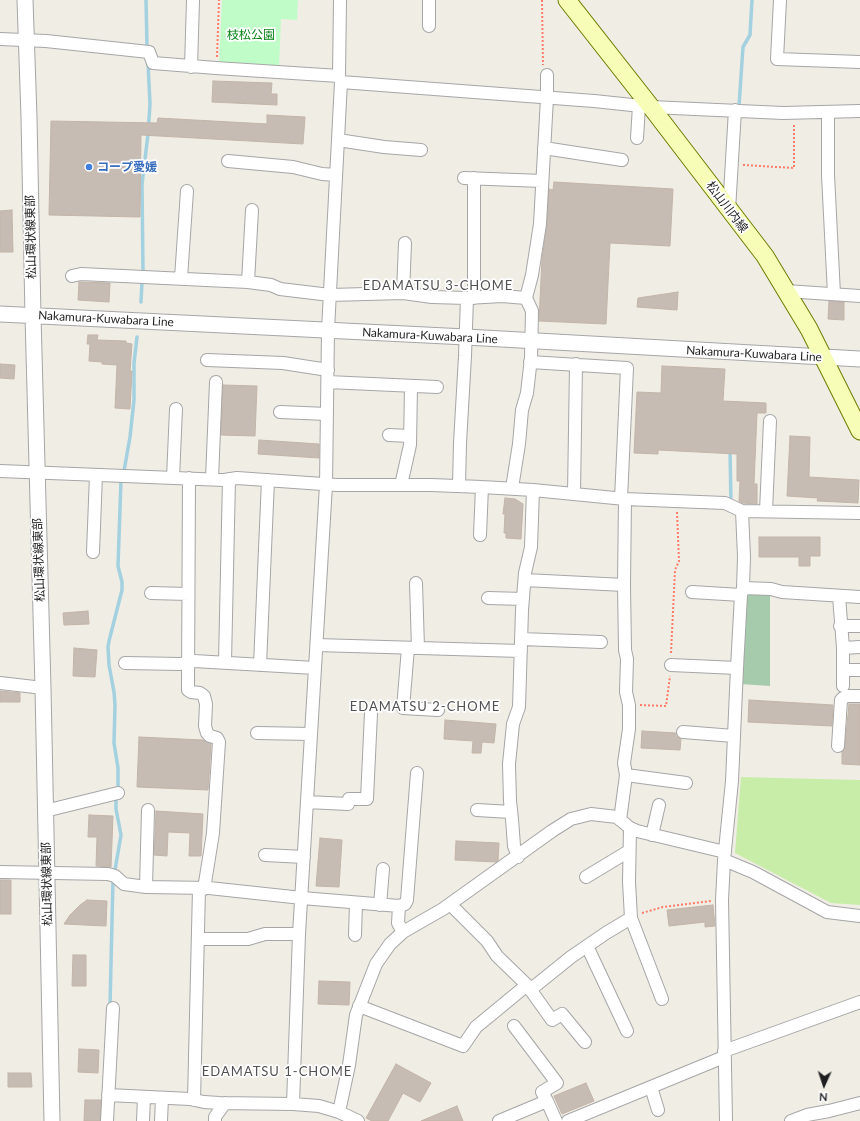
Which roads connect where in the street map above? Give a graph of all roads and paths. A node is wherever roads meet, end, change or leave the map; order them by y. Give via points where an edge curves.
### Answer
1 (25, 0) edge
2 (193, 0) edge
3 (219, 0) edge
4 (340, 0) edge
5 (429, 0) edge
6 (542, 0) edge
7 (566, 0) edge
8 (780, 0) edge
9 (429, 26) dead end
10 (0, 39) edge
11 (27, 40) junction
12 (860, 62) edge
13 (191, 66) junction
14 (216, 68) junction
15 (546, 75) joint
16 (340, 79) junction
17 (546, 98) junction
18 (645, 106) junction
19 (735, 110) junction
20 (860, 111) edge
21 (828, 112) junction
22 (794, 113) junction
23 (637, 138) dead end
24 (338, 140) junction
25 (544, 148) junction
26 (421, 150) dead end
27 (622, 160) dead end
28 (228, 161) dead end
29 (732, 164) junction
30 (336, 175) junction
31 (542, 181) junction
32 (187, 191) dead end
33 (252, 210) dead end
34 (729, 210) junction
35 (405, 243) dead end
36 (72, 276) dead end
37 (181, 278) junction
38 (248, 282) junction
39 (786, 291) junction
40 (403, 293) junction
41 (834, 294) junction
42 (330, 295) junction
43 (860, 296) edge
44 (471, 298) junction
45 (526, 298) junction
46 (0, 314) edge
47 (33, 316) junction
48 (328, 330) junction
49 (466, 337) junction
50 (531, 341) junction
51 (823, 358) junction
52 (207, 360) dead end
53 (860, 360) edge
54 (530, 362) junction
55 (576, 364) junction
56 (328, 376) junction
57 (216, 382) dead end
58 (411, 386) junction
59 (437, 387) dead end
60 (176, 409) dead end
61 (280, 412) dead end
62 (327, 414) junction
63 (770, 421) dead end
64 (860, 431) edge
65 (389, 436) dead end
66 (410, 436) junction
67 (0, 471) edge
68 (36, 472) junction
69 (96, 475) junction
70 (173, 478) junction
71 (189, 478) junction
72 (212, 479) junction
73 (229, 479) junction
74 (268, 480) junction
75 (326, 485) junction
76 (401, 485) junction
77 (459, 486) junction
78 (482, 487) junction
79 (512, 488) junction
80 (533, 490) junction
81 (574, 494) junction
82 (623, 499) junction
83 (677, 501) junction
84 (742, 510) junction
85 (766, 511) junction
86 (860, 513) edge
87 (480, 535) dead end
88 (93, 552) dead end
89 (524, 580) junction
90 (416, 583) dead end
91 (624, 585) junction
92 (742, 591) junction
93 (692, 592) dead end
94 (151, 593) dead end
95 (188, 594) junction
96 (839, 596) junction
97 (860, 597) edge
98 (488, 598) dead end
99 (523, 599) junction
100 (840, 626) junction
101 (860, 626) edge
102 (600, 642) dead end
103 (317, 645) junction
104 (521, 645) junction
105 (860, 647) edge
106 (413, 648) junction
107 (843, 648) junction
108 (187, 662) junction
109 (224, 662) junction
110 (125, 663) dead end
111 (260, 665) junction
112 (671, 665) junction
113 (315, 668) junction
114 (737, 668) junction
115 (844, 670) junction
116 (860, 670) edge
117 (0, 682) edge
118 (843, 686) dead end
119 (43, 688) junction
120 (860, 696) edge
121 (629, 705) junction
122 (438, 710) dead end
123 (371, 713) dead end
124 (683, 732) dead end
125 (257, 733) dead end
126 (311, 734) junction
127 (734, 736) junction
128 (838, 746) dead end
129 (417, 773) dead end
130 (626, 775) junction
131 (686, 783) dead end
132 (118, 793) dead end
133 (307, 802) junction
134 (659, 805) dead end
135 (148, 810) dead end
136 (477, 810) dead end
137 (45, 812) junction
138 (511, 812) junction
139 (625, 824) junction
140 (652, 835) junction
141 (629, 852) junction
142 (265, 855) dead end
143 (518, 856) junction
144 (725, 856) junction
145 (304, 857) junction
146 (383, 869) dead end
147 (0, 872) edge
148 (46, 874) junction
149 (586, 877) dead end
150 (146, 887) junction
151 (202, 889) junction
152 (302, 898) junction
153 (722, 900) junction
154 (356, 903) junction
155 (450, 904) junction
156 (380, 905) junction
157 (399, 906) junction
158 (860, 916) edge
159 (631, 918) junction
160 (403, 932) junction
161 (299, 934) junction
162 (355, 935) dead end
163 (198, 939) junction
164 (587, 946) junction
165 (529, 988) junction
166 (662, 999) dead end
167 (860, 1002) edge
168 (359, 1006) junction
169 (112, 1008) dead end
170 (514, 1026) dead end
171 (627, 1032) dead end
172 (585, 1042) dead end
173 (724, 1054) junction
174 (651, 1087) junction
175 (108, 1095) junction
176 (144, 1097) junction
177 (162, 1098) junction
178 (194, 1100) junction
179 (547, 1101) junction
180 (224, 1103) junction
181 (860, 1103) edge
182 (293, 1104) junction
183 (658, 1110) dead end
184 (339, 1112) junction
185 (52, 1121) edge
186 (107, 1121) edge
187 (143, 1121) edge
188 (161, 1121) edge
189 (215, 1121) edge
190 (358, 1121) edge
191 (499, 1121) edge
192 (556, 1121) edge
193 (568, 1121) edge
194 (726, 1121) edge
195 (791, 1121) edge

1 - 11 street, 松山環状線東部
2 - 13 street
3 - 14 path
4 - 16 street
5 - 9 street
6 - 15 path via 543,71
7 - 18 main road, 松山川内線
8 - 12 street via 777,59
10 - 11 street
11 - 13 street via 149,52 153,62
11 - 47 street, 松山環状線東部
13 - 14 street
14 - 16 street
15 - 17 street
16 - 17 street
16 - 24 street
17 - 18 street
17 - 25 street
18 - 19 street
18 - 23 street
18 - 34 main road, 松山川内線
19 - 22 street
19 - 29 street
20 - 21 street
21 - 22 street
21 - 41 street via 828,175
22 - 29 path via 794,168
24 - 26 street
24 - 30 street
25 - 27 street
25 - 31 street
28 - 30 street via 293,167
29 - 34 street
30 - 42 street
31 - 44 street via 469,178
31 - 45 street via 540,224
32 - 37 street
33 - 38 street
34 - 39 main road, 松山川内線 via 765,256
35 - 40 street
36 - 37 street via 81,274
37 - 38 street
38 - 42 street
39 - 41 street
39 - 51 main road, 松山川内線
40 - 42 street
40 - 44 street
41 - 43 street
42 - 48 street
44 - 45 street
44 - 49 street
45 - 50 street via 532,311
46 - 47 street, Nakamura-Kuwabara Line
47 - 48 street, Nakamura-Kuwabara Line
47 - 68 street, 松山環状線東部
48 - 49 street, Nakamura-Kuwabara Line
48 - 56 street
49 - 50 street, Nakamura-Kuwabara Line
49 - 77 street
50 - 51 street, Nakamura-Kuwabara Line
50 - 54 street
51 - 53 street, Nakamura-Kuwabara Line
51 - 64 main road, 松山川内線
52 - 56 street via 283,363
54 - 55 street
54 - 79 street
55 - 81 street
55 - 82 street via 627,368
56 - 58 street
56 - 62 street
57 - 72 street
58 - 59 street
58 - 66 street
60 - 70 street
61 - 62 street
62 - 75 street
63 - 85 street
65 - 66 street
66 - 76 street
67 - 68 street
68 - 69 street
68 - 119 street, 松山環状線東部
69 - 70 street
69 - 88 street
70 - 71 street
71 - 72 street
71 - 95 street
72 - 73 street
73 - 74 street
73 - 109 street
74 - 75 street
74 - 111 street
75 - 76 street
75 - 103 street
76 - 77 street
77 - 78 street
78 - 79 street
78 - 87 street
79 - 80 street
80 - 81 street
80 - 89 street via 530,547
81 - 82 street
82 - 83 street
82 - 91 street
83 - 84 street via 725,503
83 - 112 path via 678,561 675,570
84 - 85 street
84 - 92 street
85 - 86 street
89 - 91 street
89 - 99 street
90 - 106 street
91 - 121 street via 626,692
92 - 93 street
92 - 96 street via 771,589
92 - 114 street
94 - 95 street
95 - 108 street
96 - 97 street
96 - 100 street
98 - 99 street
99 - 104 street
100 - 101 street
100 - 107 street
102 - 104 street
103 - 106 street
103 - 113 street
104 - 106 street
104 - 138 street via 519,707 513,724 509,764
105 - 107 street
106 - 122 street via 403,708
107 - 115 street
108 - 109 street
108 - 110 street
108 - 151 street via 188,690 204,696 207,733 219,742 212,833
109 - 111 street
111 - 113 street
112 - 114 street
112 - 121 path via 666,706
113 - 126 street
114 - 127 street
115 - 116 street
115 - 118 street
117 - 119 street
119 - 137 street, 松山環状線東部
120 - 128 street via 847,696 841,700
121 - 130 street via 629,729 624,763
123 - 133 street via 367,799 349,798 348,804
124 - 127 street
125 - 126 street
126 - 133 street
127 - 144 street
129 - 157 street via 407,900
130 - 131 street
130 - 139 street
132 - 137 street
133 - 145 street
134 - 140 street
135 - 150 street
136 - 138 street
137 - 148 street, 松山環状線東部
138 - 143 street via 514,846
139 - 140 street
139 - 141 street
139 - 143 street via 617,817 591,814 571,819
140 - 144 street
141 - 149 street
141 - 159 street
142 - 145 street
143 - 155 street
144 - 153 street
144 - 158 street via 827,912
145 - 152 street
146 - 156 street
147 - 148 street
148 - 150 street via 108,874 116,876 124,884
148 - 185 street, 松山環状線東部
150 - 151 street
151 - 152 street
151 - 163 street
152 - 154 street
152 - 161 street
153 - 159 path via 663,907
153 - 173 street
154 - 156 street
154 - 162 street
155 - 160 street
155 - 165 street
156 - 157 street
157 - 160 street via 398,923
159 - 164 street
159 - 166 street
160 - 168 street via 390,944 376,964
161 - 163 street via 265,934 248,939
161 - 182 street
163 - 178 street
164 - 165 street
164 - 171 street
165 - 168 street via 476,1028 463,1046
165 - 172 street via 552,1020 562,1014
167 - 173 street
168 - 184 street via 350,1065
169 - 175 street
170 - 179 street via 557,1083 542,1092
173 - 174 street
173 - 194 street
174 - 183 street
174 - 193 street
175 - 176 street
175 - 186 street
176 - 177 street
176 - 187 street
177 - 178 street
177 - 188 street
178 - 180 street
179 - 191 street
179 - 192 street
180 - 182 street
180 - 189 street
181 - 195 street
182 - 184 street via 319,1106
184 - 190 street

